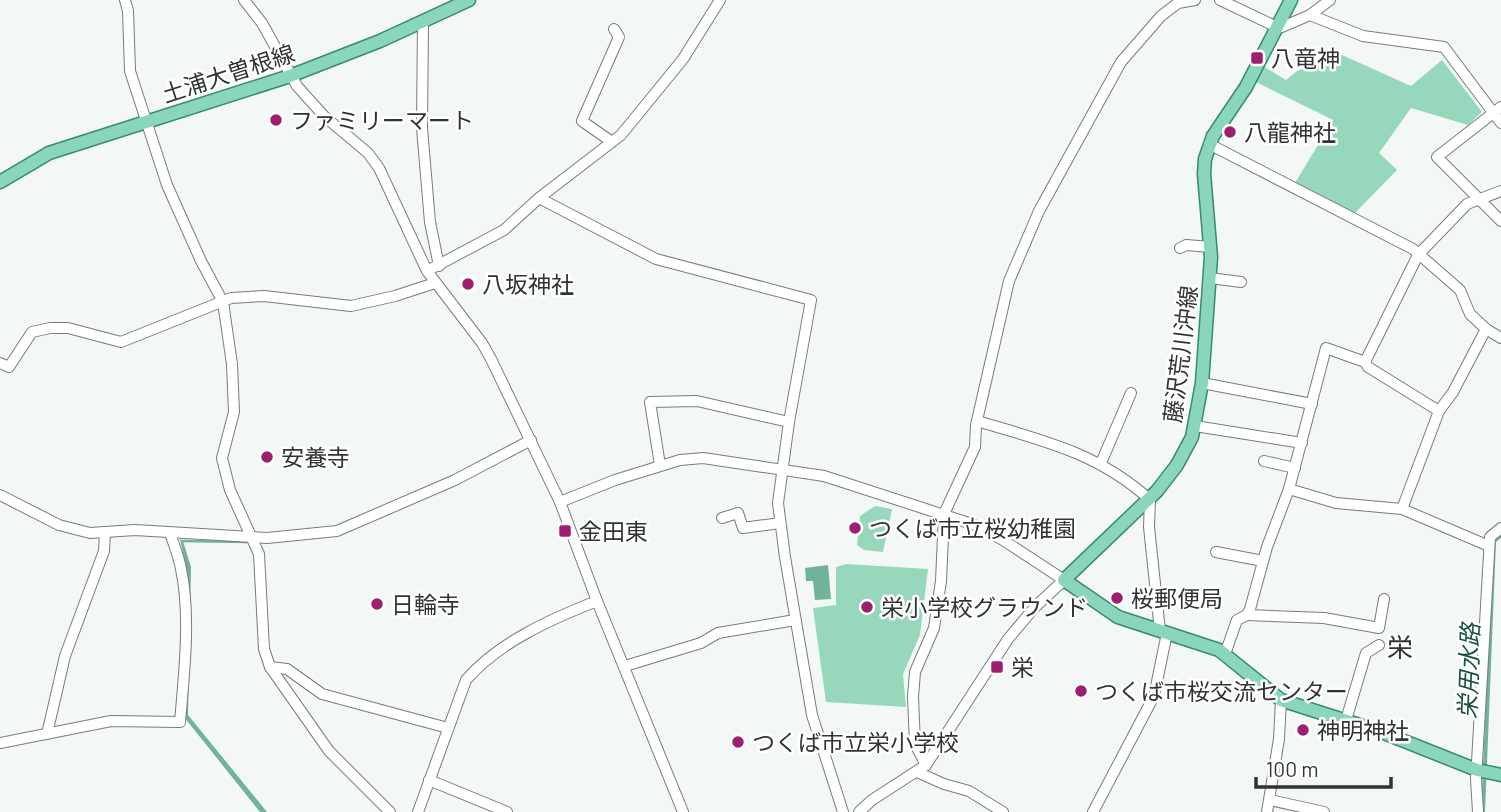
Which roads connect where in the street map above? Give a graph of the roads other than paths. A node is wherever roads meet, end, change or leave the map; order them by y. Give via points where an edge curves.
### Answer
1 (125, 0) edge
2 (244, 0) edge
3 (469, 0) edge
4 (720, 0) edge
5 (1195, 0) edge
6 (1220, 0) edge
7 (1291, 0) edge
8 (1330, 0) edge
9 (1178, 1) edge
10 (1310, 15) junction
11 (423, 21) junction
12 (1277, 27) junction
13 (614, 29) dead end
14 (290, 76) junction
15 (1496, 110) edge
16 (146, 121) junction
17 (1501, 123) edge
18 (612, 142) junction
19 (1209, 144) junction
20 (0, 182) edge
21 (1501, 191) edge
22 (539, 198) junction
23 (1478, 199) junction
24 (1501, 221) edge
25 (1211, 247) junction
26 (1180, 248) dead end
27 (1418, 255) junction
28 (439, 266) junction
29 (427, 271) junction
30 (1210, 278) junction
31 (1241, 282) dead end
32 (435, 283) junction
33 (223, 302) junction
34 (1486, 329) junction
35 (1501, 338) edge
36 (1365, 362) junction
37 (0, 363) edge
38 (1202, 383) junction
39 (1131, 393) dead end
40 (1312, 404) junction
41 (1439, 411) junction
42 (977, 421) junction
43 (789, 422) junction
44 (1195, 426) junction
45 (531, 440) junction
46 (1302, 443) junction
47 (1264, 461) dead end
48 (1101, 463) junction
49 (660, 466) junction
50 (1295, 468) junction
51 (783, 470) junction
52 (1289, 489) junction
53 (0, 495) edge
54 (1150, 500) junction
55 (560, 502) junction
56 (1402, 509) junction
57 (944, 514) junction
58 (722, 518) dead end
59 (780, 523) junction
60 (1501, 528) edge
61 (105, 532) junction
62 (170, 533) junction
63 (252, 536) junction
64 (1489, 546) junction
65 (1216, 552) dead end
66 (1263, 561) junction
67 (1064, 580) junction
68 (1384, 599) dead end
69 (597, 601) junction
70 (1247, 615) junction
71 (795, 620) junction
72 (1164, 632) junction
73 (1379, 645) dead end
74 (1225, 654) junction
75 (625, 666) junction
76 (270, 667) junction
77 (1281, 700) junction
78 (1346, 720) junction
79 (448, 728) junction
80 (47, 734) junction
81 (0, 743) edge
82 (926, 765) junction
83 (1477, 770) junction
84 (917, 772) junction
85 (1501, 775) edge
86 (429, 780) junction
87 (872, 800) junction
88 (1270, 800) junction
89 (1324, 810) edge
90 (390, 812) edge
91 (418, 812) edge
92 (507, 812) edge
93 (683, 812) edge
94 (843, 812) edge
95 (859, 812) edge
96 (878, 812) edge
97 (1003, 812) edge
98 (1093, 812) edge
99 (1267, 812) edge
100 (1478, 812) edge

1 - 16 street via 130,71
2 - 14 street
3 - 11 main road, 土浦大曽根線
4 - 18 street via 675,70
5 - 9 street
6 - 12 street
7 - 12 main road, 藤沢荒川沖線
8 - 10 street
9 - 42 street via 1122,62 1040,211 1009,281
10 - 12 street
10 - 15 street via 1363,36 1444,47
11 - 14 main road, 土浦大曽根線
11 - 28 street via 422,128 430,222
12 - 19 main road, 藤沢荒川沖線 via 1246,88
13 - 18 street via 618,37 582,121
14 - 16 main road, 土浦大曽根線
14 - 29 street via 379,168
15 - 17 street
15 - 23 street via 1437,157
16 - 20 main road, 土浦大曽根線 via 49,153
16 - 33 street via 167,185
18 - 22 street
19 - 25 main road, 藤沢荒川沖線 via 1204,174
19 - 27 street
21 - 23 street
22 - 28 street via 504,230
22 - 43 street via 656,259 811,300
23 - 24 street
23 - 27 street via 1453,217
25 - 26 street
25 - 30 main road, 藤沢荒川沖線
27 - 34 street via 1460,290 1470,314
27 - 36 street
28 - 29 street
29 - 32 street
30 - 31 street
30 - 38 main road, 藤沢荒川沖線
32 - 33 street via 351,306 264,296
32 - 45 street via 486,351
33 - 37 street via 121,342 68,328 32,332 9,367
33 - 63 street via 234,412 222,458 230,490
34 - 35 street
34 - 41 street
36 - 40 street via 1326,348
36 - 41 street
38 - 40 street
38 - 44 main road, 藤沢荒川沖線
39 - 48 street
40 - 46 street
41 - 56 street
42 - 48 street
42 - 57 street via 975,447
43 - 49 street via 697,401 650,402
43 - 51 street
44 - 46 street
44 - 54 main road, 藤沢荒川沖線 via 1177,465
45 - 55 street
45 - 63 street via 455,480 337,531
46 - 50 street
47 - 50 street
48 - 54 street
49 - 51 street via 703,458
49 - 55 street
50 - 52 street
51 - 57 street via 824,476
51 - 59 street
52 - 56 street via 1336,503
52 - 66 street
53 - 61 street via 76,531
54 - 67 main road, 藤沢荒川沖線
54 - 72 street via 1149,527
55 - 69 street
56 - 64 street
57 - 67 street via 1003,540
57 - 82 street via 934,628 915,672 913,697 915,744
58 - 59 street via 738,513 743,528
59 - 71 street
60 - 64 street via 1490,537
61 - 62 street
61 - 80 street via 104,551 65,656
62 - 63 street
62 - 80 street via 185,601 180,722 111,721
63 - 76 street via 259,554 264,649
64 - 83 street
65 - 66 street
66 - 70 street
67 - 72 main road via 1118,617
67 - 82 street via 1008,639
68 - 70 street via 1379,628 1324,618
69 - 75 street
69 - 79 street via 542,625 480,664 467,680
70 - 74 street via 1237,620
71 - 75 street via 718,633 701,643
71 - 94 street via 812,715
72 - 74 main road
72 - 98 street via 1154,696
73 - 78 street via 1366,653
74 - 77 main road
75 - 93 street
76 - 79 street via 287,669 322,694
76 - 90 street via 329,751
77 - 78 main road
77 - 88 street
78 - 83 main road
79 - 86 street
80 - 81 street
82 - 84 street
83 - 85 main road
83 - 100 street
84 - 87 street
84 - 97 street via 969,792
86 - 91 street
86 - 92 street
87 - 95 street
87 - 96 street
88 - 89 street
88 - 99 street

